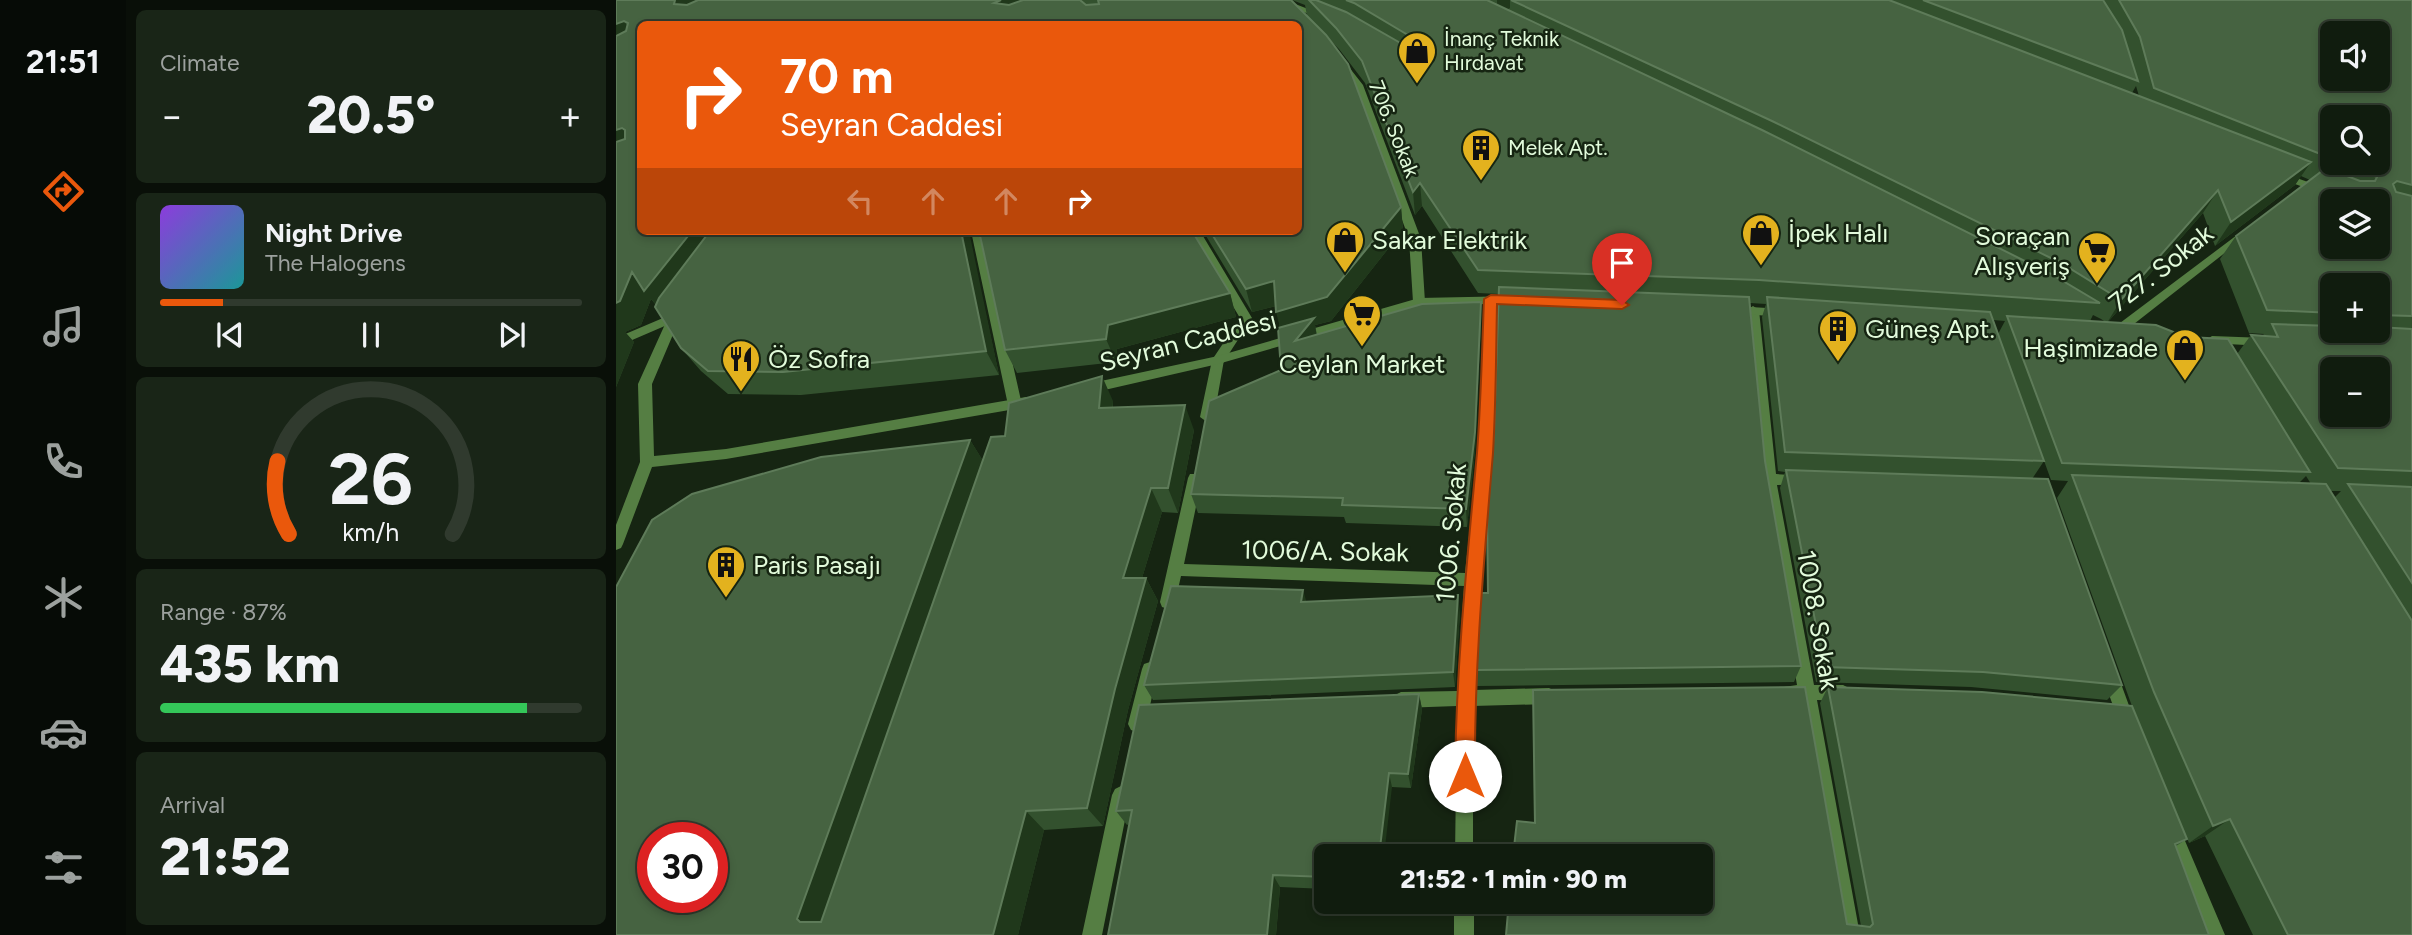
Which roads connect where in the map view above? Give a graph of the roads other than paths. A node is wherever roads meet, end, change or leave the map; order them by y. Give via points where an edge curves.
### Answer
1 (1276, 0) edge
2 (1330, 20) edge
3 (1305, 23) edge
4 (1334, 53) edge
5 (2270, 170) edge
6 (2306, 185) junction
7 (2320, 190) edge
8 (2295, 194) edge
9 (2252, 227) edge
10 (978, 235) edge
11 (1196, 235) edge
12 (687, 297) edge
13 (1491, 299) junction
14 (1532, 301) edge
15 (1419, 302) junction
16 (1712, 309) edge
17 (1754, 310) junction
18 (1795, 313) edge
19 (670, 319) junction
20 (2137, 336) edge
21 (2279, 342) edge
22 (616, 343) edge
23 (2211, 344) edge
24 (1218, 360) junction
25 (1069, 393) edge
26 (1042, 399) edge
27 (1013, 411) junction
28 (1203, 439) edge
29 (647, 462) junction
30 (1197, 465) edge
31 (1769, 479) junction
32 (1824, 481) edge
33 (616, 544) edge
34 (1177, 570) junction
35 (1472, 580) junction
36 (1163, 621) edge
37 (1156, 647) edge
38 (2105, 661) edge
39 (1806, 692) junction
40 (1779, 693) edge
41 (1859, 694) edge
42 (1560, 696) edge
43 (1465, 697) junction
44 (1383, 701) edge
45 (1134, 737) edge
46 (2134, 738) edge
47 (1125, 777) edge
48 (2165, 813) edge
49 (1464, 844) edge
50 (1464, 914) edge
51 (1092, 935) edge
52 (1464, 935) edge
53 (1850, 935) edge
54 (2215, 935) edge

1 - 2 street
1 - 3 street
4 - 15 street, 706. Sokak via 1358,85 1415,239
5 - 6 street
6 - 7 street
6 - 8 street
9 - 20 street, 727. Sokak via 2103,332
10 - 27 street
11 - 24 street via 1246,318
12 - 19 street
13 - 14 street, Seyran Caddesi
13 - 15 street, Seyran Caddesi
13 - 35 street, 1006. Sokak via 1485,451
15 - 24 street, Seyran Caddesi
16 - 17 street
17 - 18 street
17 - 31 street, 1008. Sokak
19 - 22 street
19 - 29 street via 645,384
21 - 23 street
24 - 25 street, Seyran Caddesi
24 - 28 street
26 - 27 street
27 - 29 street
29 - 33 street
30 - 34 street
31 - 32 street
31 - 39 street, 1008. Sokak
34 - 35 street, 1006/A. Sokak
34 - 36 street
35 - 43 street, 1006. Sokak
37 - 45 street via 1146,711
38 - 46 street via 2117,712
39 - 40 street
39 - 41 street
39 - 53 street, 1008. Sokak
42 - 43 street
43 - 44 street
43 - 49 street, 1006. Sokak
47 - 51 street
48 - 54 street
50 - 52 street

